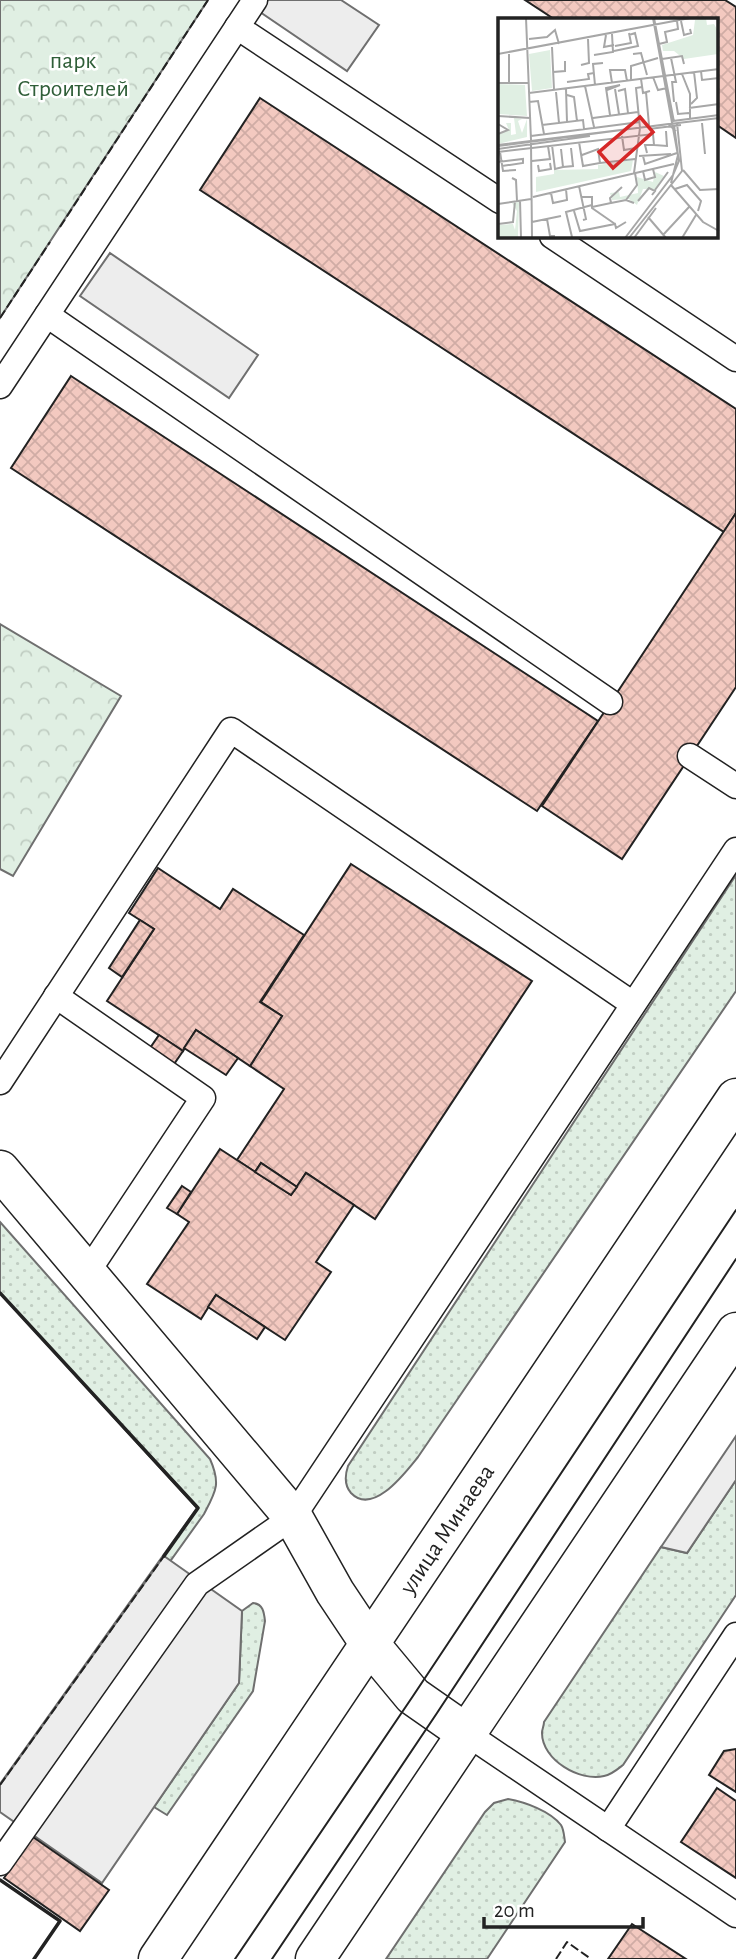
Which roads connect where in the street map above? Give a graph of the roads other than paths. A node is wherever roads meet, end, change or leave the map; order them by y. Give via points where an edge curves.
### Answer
1 (255, 0) edge
2 (237, 27) junction
3 (498, 200) edge
4 (555, 238) edge
5 (47, 315) junction
6 (736, 359) edge
7 (0, 386) edge
8 (610, 702) dead end
9 (690, 756) dead end
10 (736, 786) edge
11 (736, 850) edge
12 (56, 996) junction
13 (633, 1004) junction
14 (0, 1082) edge
15 (736, 1098) edge
16 (0, 1170) edge
17 (87, 1273) junction
18 (736, 1332) edge
19 (293, 1517) junction
20 (736, 1636) edge
21 (369, 1643) junction
22 (466, 1732) junction
23 (608, 1829) junction
24 (0, 1863) edge
25 (736, 1915) edge
26 (158, 1959) edge
27 (315, 1959) edge

1 - 2 lane
2 - 3 lane
2 - 5 lane
4 - 6 lane
5 - 7 lane
5 - 8 lane
9 - 10 lane
11 - 13 lane
12 - 13 lane via 231,730
12 - 14 lane
12 - 17 lane via 203,1098
13 - 19 lane
15 - 21 main road, улица Минаева
16 - 17 main road
17 - 19 main road
18 - 22 main road
19 - 21 main road
19 - 24 lane via 197,1584
20 - 23 lane
21 - 22 main road via 412,1696
21 - 26 main road, улица Минаева
22 - 23 lane
22 - 27 main road
23 - 25 lane

